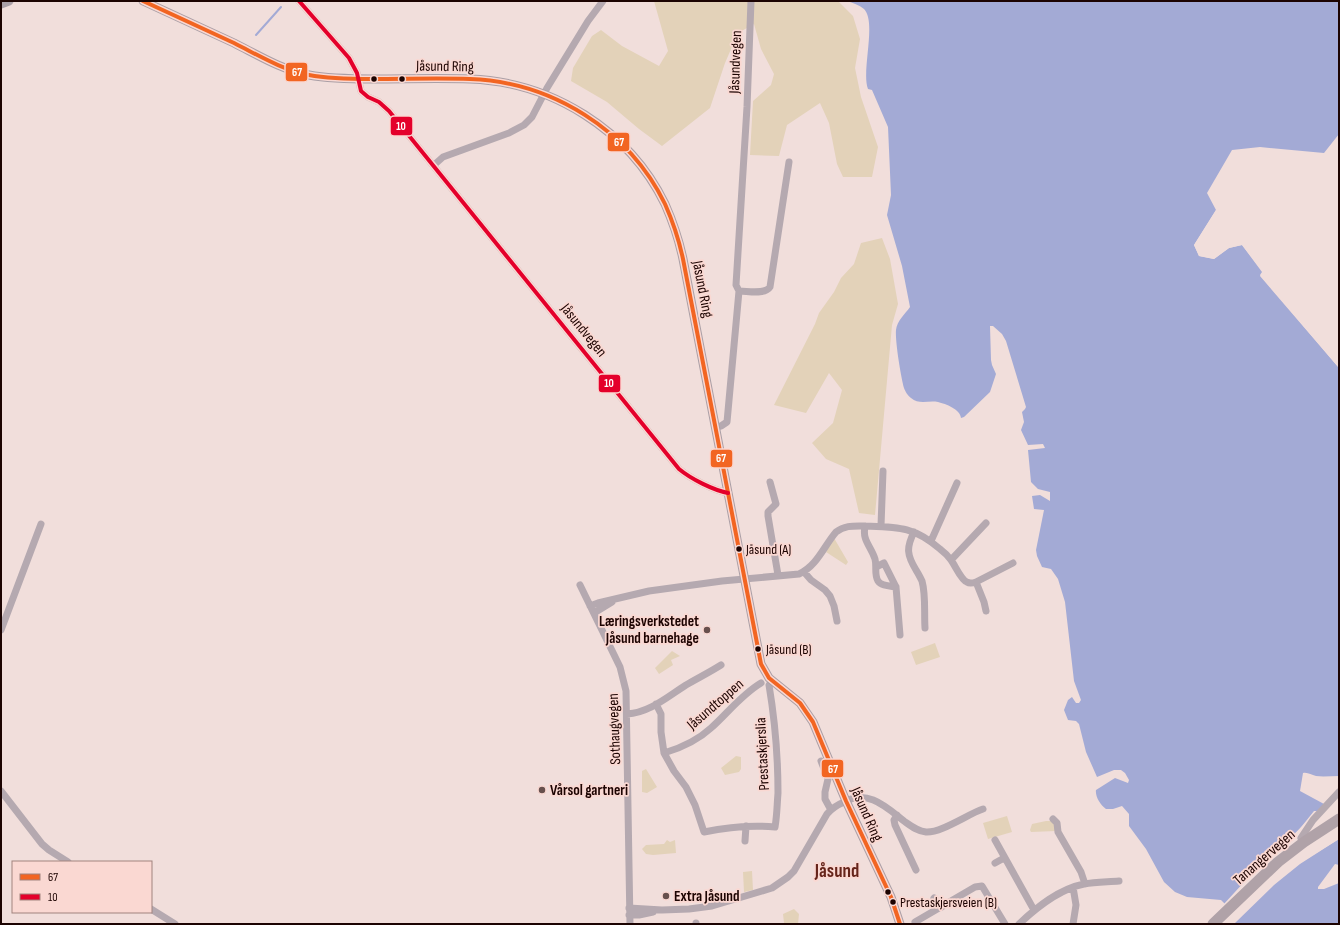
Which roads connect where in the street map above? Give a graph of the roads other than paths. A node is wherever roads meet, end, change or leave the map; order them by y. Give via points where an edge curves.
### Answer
1 (9, 1) edge
2 (143, 1) edge
3 (299, 1) edge
4 (604, 1) edge
5 (751, 1) edge
6 (1, 4) edge
7 (358, 79) junction
8 (545, 94) junction
9 (789, 162) dead end
10 (434, 166) junction
11 (739, 291) junction
12 (715, 427) junction
13 (882, 471) dead end
14 (770, 482) dead end
15 (957, 483) dead end
16 (728, 493) junction
17 (986, 523) dead end
18 (41, 524) dead end
19 (865, 526) junction
20 (881, 526) junction
21 (914, 532) junction
22 (931, 541) junction
23 (951, 560) junction
24 (1013, 563) dead end
25 (876, 567) junction
26 (804, 572) junction
27 (778, 575) junction
28 (744, 579) junction
29 (976, 582) junction
30 (580, 585) dead end
31 (896, 588) junction
32 (592, 610) junction
33 (986, 611) dead end
34 (837, 621) dead end
35 (925, 628) dead end
36 (1, 630) edge
37 (900, 635) dead end
38 (721, 665) dead end
39 (772, 681) junction
40 (761, 683) dead end
41 (656, 704) junction
42 (627, 714) junction
43 (664, 753) junction
44 (821, 761) dead end
45 (1, 792) edge
46 (1339, 792) edge
47 (846, 801) junction
48 (983, 809) dead end
49 (831, 810) junction
50 (897, 815) junction
51 (1053, 819) dead end
52 (1339, 819) edge
53 (746, 826) junction
54 (775, 827) joint
55 (1301, 838) dead end
56 (745, 840) dead end
57 (995, 840) dead end
58 (1004, 858) junction
59 (66, 861) edge
60 (995, 863) dead end
61 (916, 870) dead end
62 (1118, 881) dead end
63 (1085, 884) junction
64 (1073, 887) junction
65 (934, 898) dead end
66 (942, 907) junction
67 (152, 910) edge
68 (1034, 910) junction
69 (629, 911) junction
70 (915, 922) dead end
71 (175, 924) edge
72 (630, 924) edge
73 (900, 924) edge
74 (1004, 924) edge
75 (1019, 924) edge
76 (1073, 924) edge
77 (1213, 924) edge

1 - 6 main road
2 - 7 main road, Jåsund Ring via 281,66 308,75
3 - 7 street, Jåsundvegen via 349,58
4 - 8 street via 588,21
5 - 11 street, Jåsundvegen via 736,285
7 - 8 main road, Jåsund Ring via 471,79 516,85
7 - 10 street, Jåsundvegen via 361,91 389,111
8 - 10 street via 532,118 524,125 443,157
8 - 12 main road, Jåsund Ring via 582,112 611,133 641,165 660,194 674,225 683,260
9 - 11 street via 770,287 764,292
10 - 16 street, Jåsundvegen via 680,469 721,492
11 - 12 street, Jåsundvegen via 727,422
12 - 16 main road, Jåsund Ring
13 - 20 street
14 - 27 street via 776,504 768,512 768,516
15 - 22 street
16 - 28 main road, Jåsund Ring
17 - 23 street
18 - 36 street
19 - 20 street
19 - 25 street via 864,537 875,559
19 - 26 street via 840,528
20 - 21 street via 895,526
21 - 22 street
21 - 35 street via 908,552 922,581
22 - 23 street
23 - 29 street via 965,581
24 - 29 street
25 - 31 street via 878,582
25 - 31 street via 884,562
26 - 27 street via 796,575
26 - 34 street via 830,596
27 - 28 street
28 - 32 street via 649,591 598,603
28 - 39 main road, Jåsund Ring via 759,660
29 - 33 street
30 - 32 street, Sothaugvegen
31 - 37 street
32 - 42 street, Sothaugvegen via 620,667 626,691
38 - 41 street, Jåsundtoppen
39 - 47 main road, Jåsund Ring via 800,703 813,722
39 - 54 street, Prestaskjerslia via 769,685 776,732 778,773
40 - 43 street, Jåsundtoppen via 749,690 705,733 676,750
41 - 42 street, Jåsundtoppen via 636,714
41 - 43 street, Jåsundtoppen via 661,714
42 - 69 street, Sothaugvegen
43 - 53 street, Jåsundtoppen via 686,787 704,832
44 - 49 street via 828,779 825,799
45 - 59 street via 42,844
46 - 55 street via 1313,820
47 - 49 street
47 - 50 street via 857,798 872,799
47 - 73 main road, Jåsund Ring via 891,897
48 - 50 street via 938,830 927,832 916,830
49 - 69 street via 797,867 777,885 712,906
50 - 61 street via 895,825
51 - 63 street
52 - 77 main road, Tanangervegen via 1278,862
53 - 54 street, Jåsundtoppen
53 - 56 street
57 - 58 street
58 - 60 street
58 - 68 street
62 - 63 street
63 - 64 street
64 - 68 street
64 - 76 street via 1076,905
65 - 66 street
66 - 70 street
66 - 74 street via 975,887 982,886
67 - 71 street
68 - 75 street
69 - 72 street, Sothaugvegen

